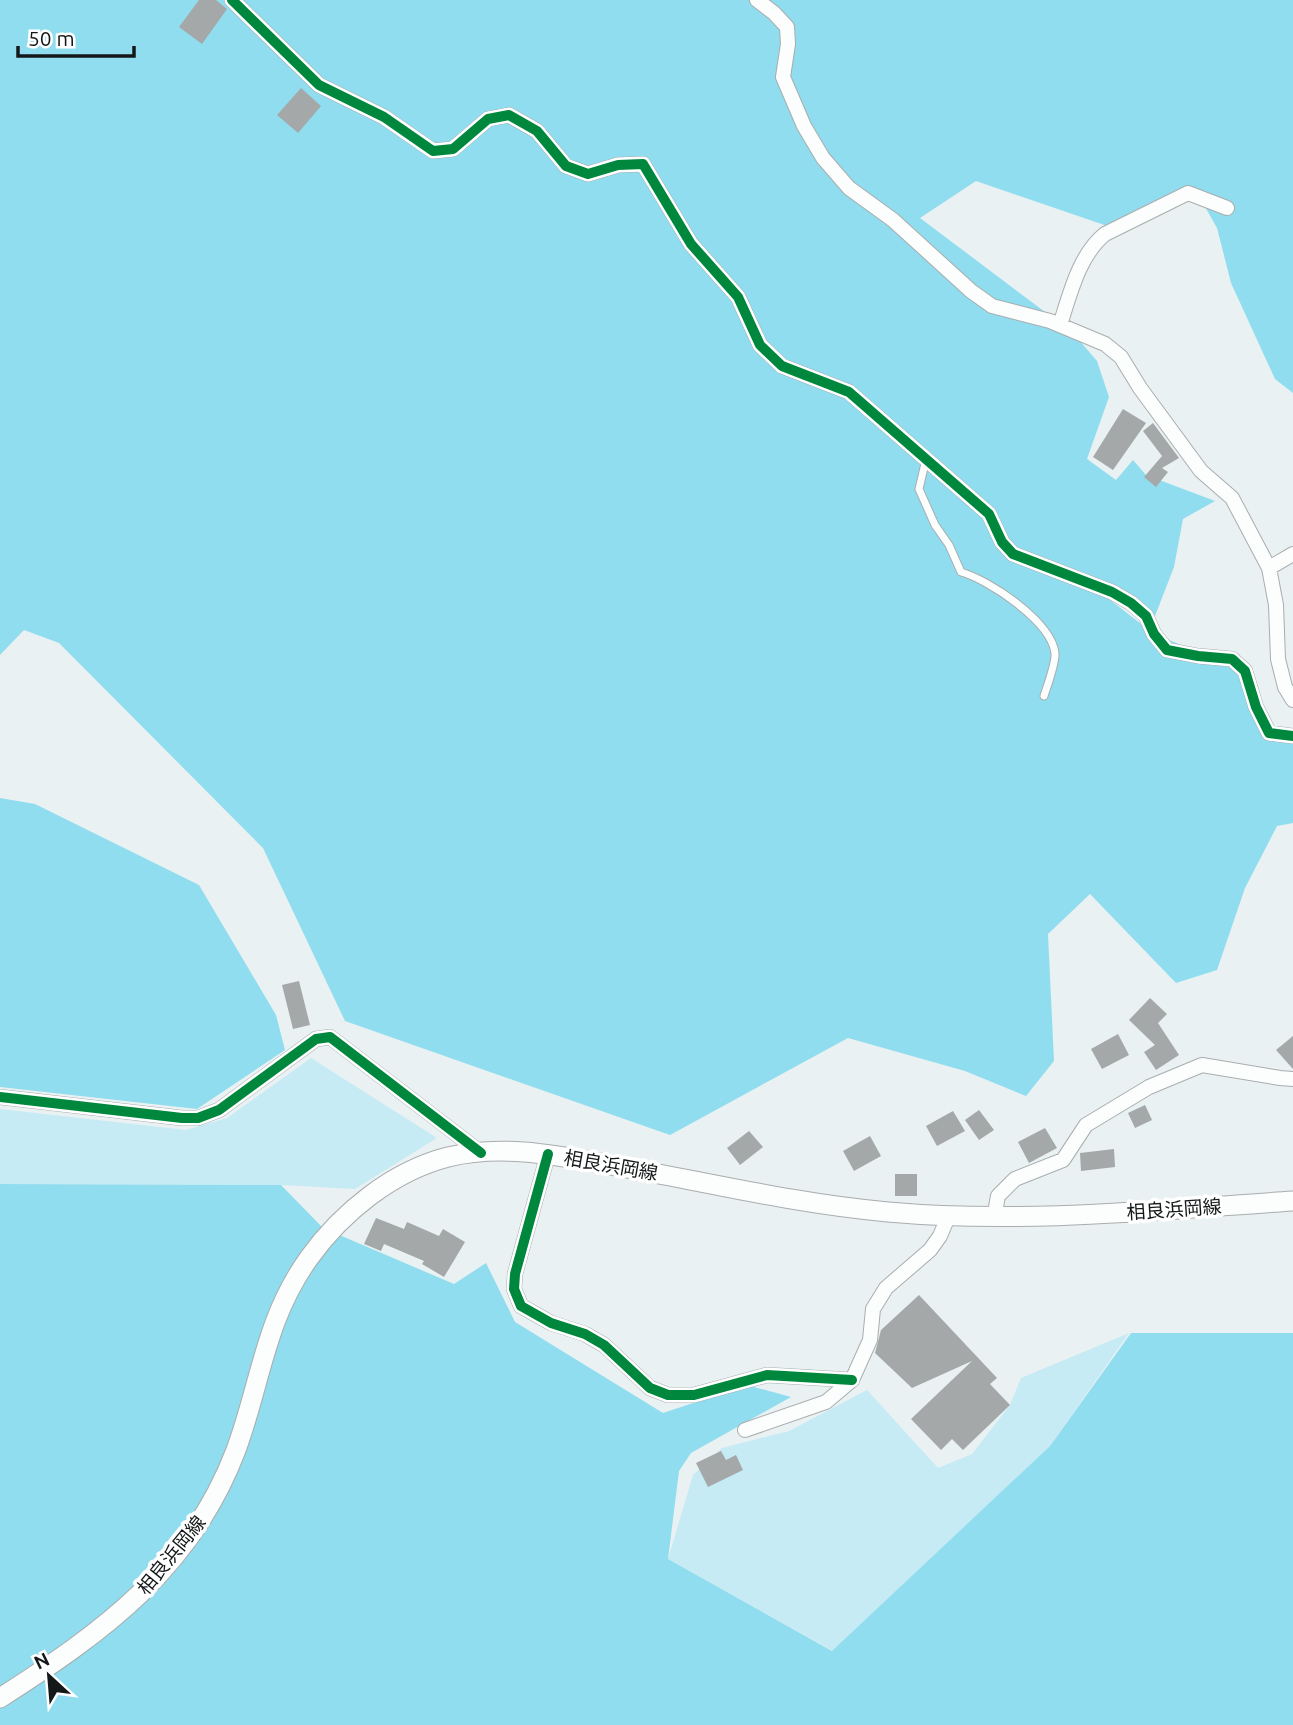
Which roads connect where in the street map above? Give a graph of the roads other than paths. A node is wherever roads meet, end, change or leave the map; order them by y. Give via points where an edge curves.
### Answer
1 (232, 0) edge
2 (757, 0) edge
3 (1227, 208) dead end
4 (1060, 325) junction
5 (926, 459) junction
6 (1293, 554) edge
7 (1269, 568) junction
8 (1044, 696) dead end
9 (1293, 699) edge
10 (1293, 736) edge
11 (1293, 1079) edge
12 (0, 1097) edge
13 (481, 1153) junction
14 (548, 1154) junction
15 (1293, 1201) edge
16 (948, 1217) junction
17 (994, 1218) junction
18 (852, 1380) junction
19 (745, 1430) dead end
20 (0, 1698) edge

1 - 5 street via 319,85 384,117 433,150 453,149 488,119 509,115 537,131 566,166 588,174 643,164 691,244 738,297 760,345 782,366 849,392
2 - 4 street via 787,27 783,77 810,137 849,188 992,306
3 - 4 street via 1188,193 1105,234 1094,243 1073,285
4 - 7 street via 1121,356 1201,471 1232,498
5 - 8 lane via 919,489 961,572 1001,591 1046,632 1055,654
5 - 10 street via 989,514 1013,554 1131,603 1146,616 1167,650 1232,659 1245,671 1269,733
6 - 7 street
7 - 9 street via 1278,659
11 - 17 street via 1202,1065 1149,1087 1086,1125 1063,1160 1015,1178 998,1196
12 - 13 street via 198,1118 219,1110 316,1038 330,1037
13 - 14 main road, 相良浜岡線
13 - 20 main road, 相良浜岡線 via 424,1166 380,1189 331,1230 287,1291 264,1351 237,1447 219,1491 190,1538 122,1612
14 - 16 main road, 相良浜岡線 via 806,1203
14 - 18 street via 515,1274 514,1289 521,1306 604,1345 650,1388 668,1395 694,1395 767,1375
15 - 17 main road, 相良浜岡線
16 - 17 main road, 相良浜岡線
16 - 18 street via 930,1250 886,1288 873,1309 870,1340
18 - 19 street via 826,1402

